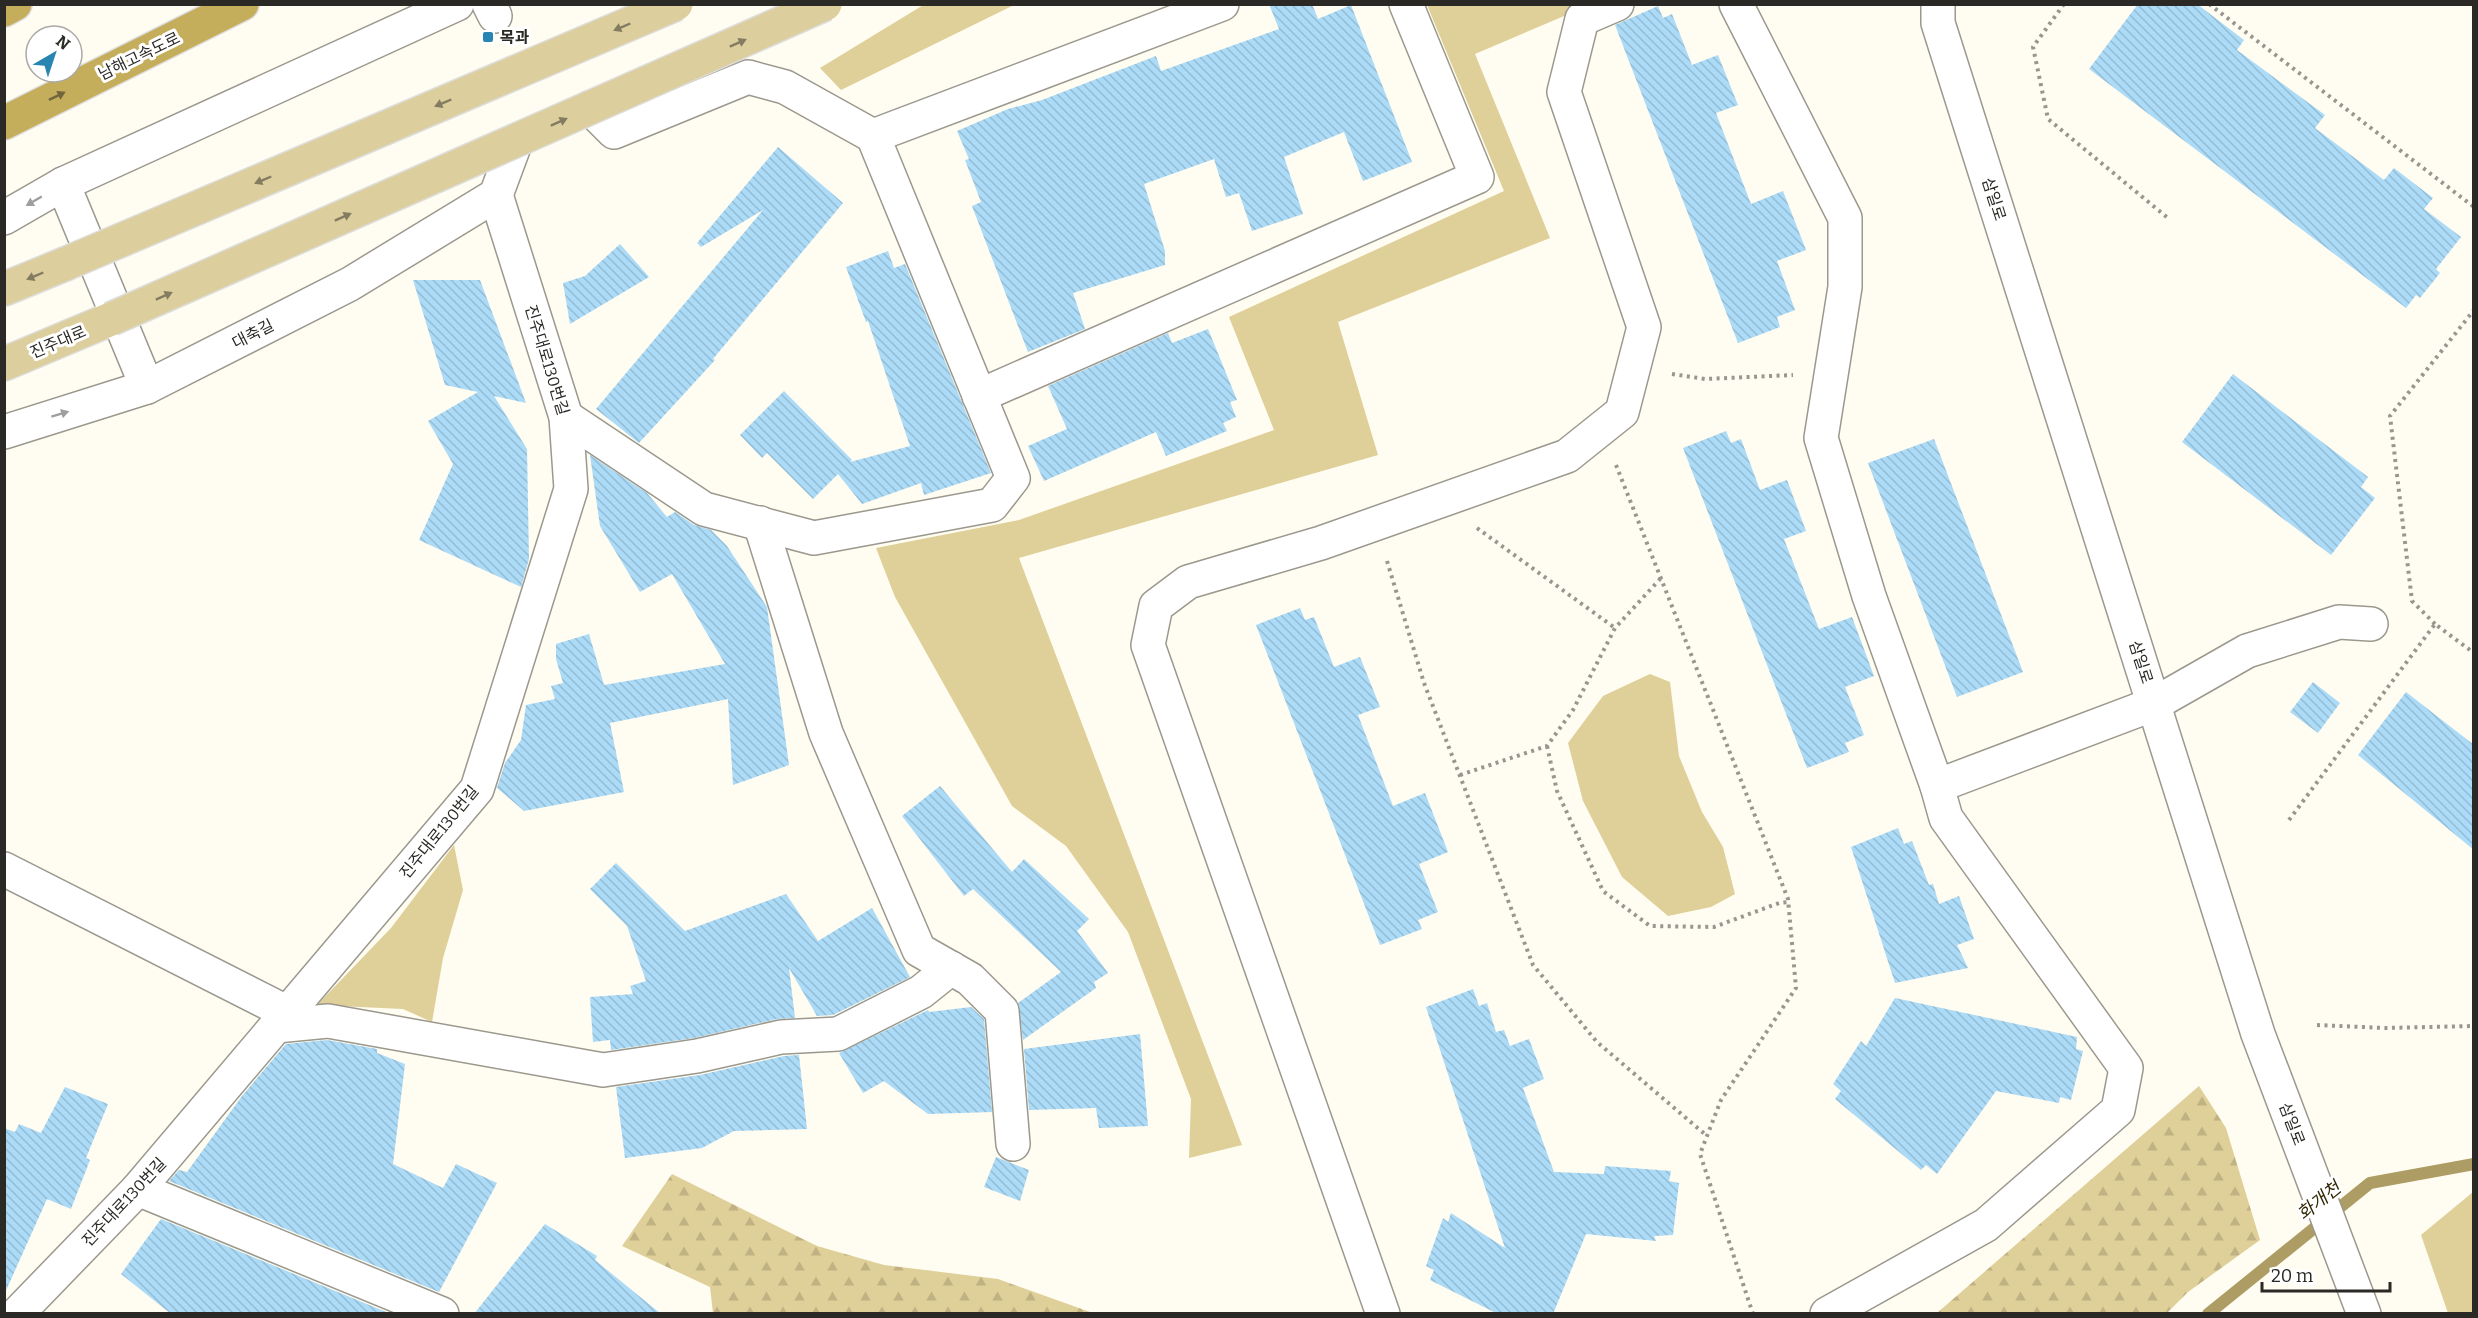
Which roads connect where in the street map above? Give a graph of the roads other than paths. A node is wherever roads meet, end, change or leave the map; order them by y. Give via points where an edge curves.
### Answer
1 (15, 4) edge
2 (242, 4) edge
3 (457, 4) edge
4 (676, 4) edge
5 (825, 4) edge
6 (1222, 4) edge
7 (1406, 4) edge
8 (1617, 4) edge
9 (1736, 4) edge
10 (1938, 4) edge
11 (4, 10) edge
12 (591, 108) junction
13 (4, 123) edge
14 (873, 136) junction
15 (516, 141) junction
16 (63, 184) junction
17 (496, 195) junction
18 (4, 218) edge
19 (4, 289) edge
20 (4, 364) edge
21 (147, 387) junction
22 (979, 396) junction
23 (566, 417) junction
24 (4, 432) edge
25 (760, 523) junction
26 (2371, 624) dead end
27 (2154, 704) junction
28 (1938, 786) junction
29 (4, 869) edge
30 (951, 968) junction
31 (282, 1020) junction
32 (1013, 1144) dead end
33 (138, 1189) junction
34 (16, 1314) edge
35 (442, 1314) edge
36 (1383, 1314) edge
37 (1827, 1314) edge
38 (2364, 1314) edge

1 - 11 highway
13 -> 2 highway, 남해고속도로
3 - 16 street
4 -> 19 main road, bridge
12 -> 5 main road, 진주대로, bridge
6 - 14 street
7 - 22 street via 1477,177
8 - 36 street via 1582,20 1564,92 1644,327 1622,412 1567,456 1375,524 1188,582 1156,606 1148,645
9 - 28 street via 1845,218 1845,287 1821,438 1869,596
10 - 27 street, 삼일로 via 1938,23
12 - 14 street via 614,132 748,77 785,87
15 -> 12 main road, 진주대로, bridge
14 - 22 street
15 - 17 street
20 -> 15 main road, 진주대로, bridge
16 -> 18 street
16 - 21 street
17 - 21 street, 대축길 via 350,284
17 - 23 street, 진주대로130번길
24 -> 21 street, 대축길
22 - 25 street via 1013,478 992,505 814,538
23 - 25 street via 704,509
23 - 31 street, 진주대로130번길 via 571,489 477,789
25 - 30 street via 826,733 919,950
26 - 27 street via 2339,622 2247,651
27 - 28 street
27 - 38 street, 삼일로 via 2258,1034
28 - 37 street via 1946,818 2126,1068 2118,1110 1986,1226
29 - 31 street
30 - 31 street via 921,992 837,1034 781,1037 697,1056 603,1070 328,1021
30 - 32 street via 970,979 1002,1011
31 - 33 street, 진주대로130번길
33 - 34 street, 진주대로130번길
33 - 35 street

